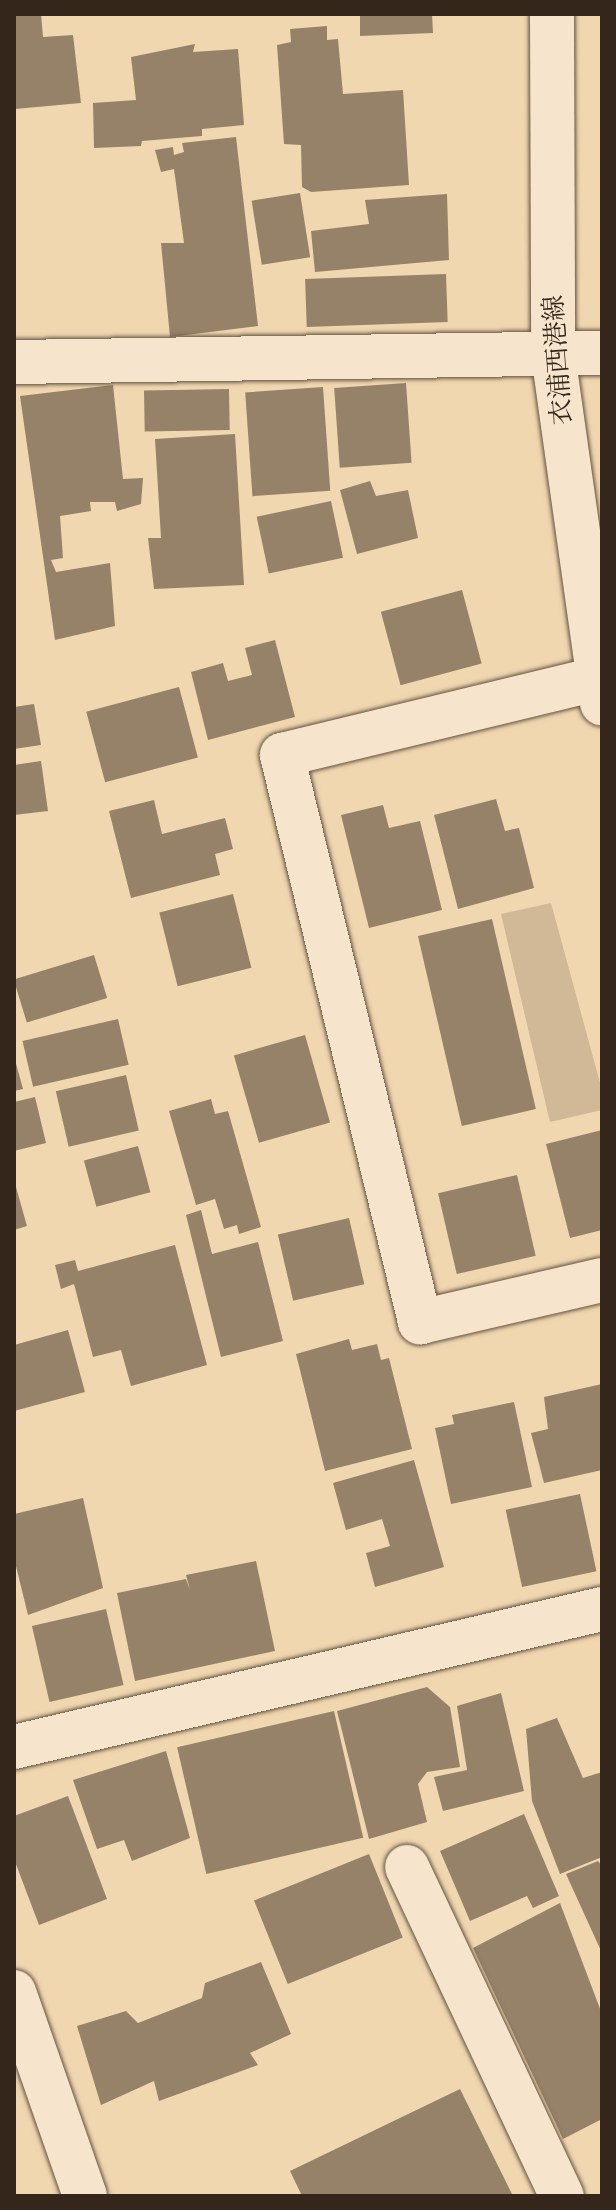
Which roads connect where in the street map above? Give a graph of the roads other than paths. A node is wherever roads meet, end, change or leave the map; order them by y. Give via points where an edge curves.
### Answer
1 (552, 14) edge
2 (602, 353) edge
3 (553, 354) junction
4 (14, 362) edge
5 (599, 691) edge
6 (602, 1280) edge
7 (602, 1609) edge
8 (14, 1747) edge
9 (407, 1867) dead end
10 (14, 1992) edge
11 (85, 2196) edge
12 (562, 2196) edge

1 - 3 street, 衣浦西港線
2 - 3 street
3 - 4 street
3 - 5 street, 衣浦西港線
5 - 6 street via 282,755 420,1322
7 - 8 street
9 - 12 street
10 - 11 street

